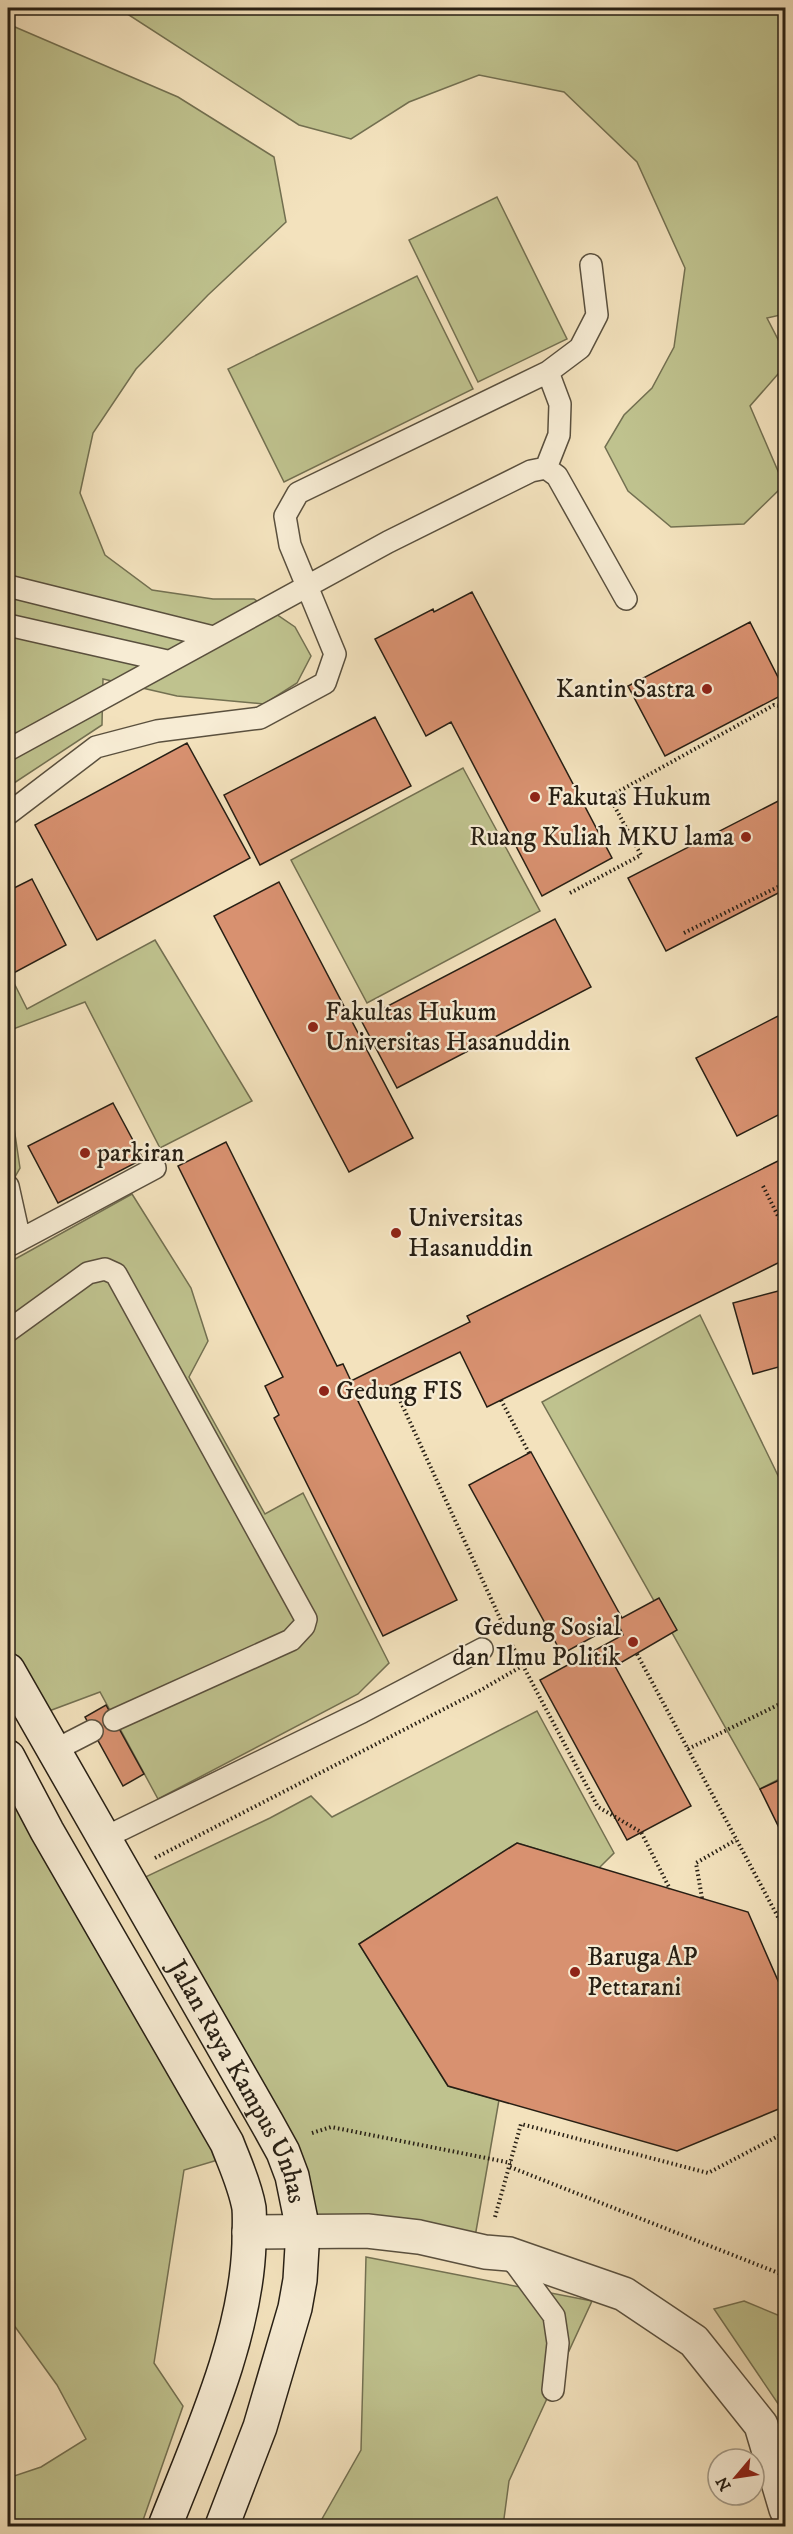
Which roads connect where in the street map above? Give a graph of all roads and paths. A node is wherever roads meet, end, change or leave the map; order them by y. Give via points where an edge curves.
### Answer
1 (591, 265) dead end
2 (548, 372) junction
3 (546, 468) junction
4 (8, 586) edge
5 (306, 586) junction
6 (626, 599) dead end
7 (8, 625) edge
8 (213, 636) junction
9 (167, 661) junction
10 (786, 708) edge
11 (8, 750) edge
12 (8, 814) edge
13 (786, 883) edge
14 (570, 892) dead end
15 (684, 933) dead end
16 (155, 1168) dead end
17 (8, 1186) edge
18 (763, 1186) dead end
19 (786, 1232) edge
20 (14, 1243) edge
21 (8, 1331) edge
22 (393, 1386) dead end
23 (501, 1400) dead end
24 (529, 1453) dead end
25 (507, 1634) dead end
26 (512, 1645) dead end
27 (482, 1649) dead end
28 (637, 1654) dead end
29 (522, 1666) junction
30 (8, 1670) edge
31 (786, 1701) edge
32 (114, 1720) dead end
33 (92, 1731) dead end
34 (688, 1749) junction
35 (56, 1750) junction
36 (8, 1757) edge
37 (104, 1838) junction
38 (736, 1840) junction
39 (125, 1874) junction
40 (670, 1889) dead end
41 (702, 1898) dead end
42 (786, 1916) edge
43 (779, 1919) junction
44 (786, 1932) edge
45 (786, 2132) edge
46 (280, 2146) junction
47 (510, 2165) junction
48 (303, 2230) junction
49 (249, 2232) junction
50 (497, 2253) junction
51 (786, 2276) edge
52 (553, 2390) dead end
53 (786, 2509) edge
54 (165, 2526) edge
55 (222, 2526) edge

1 - 2 lane via 597,315 580,348
2 - 3 lane via 560,404 559,435
2 - 5 lane via 298,493 285,516 290,545
3 - 5 lane via 513,479
3 - 6 lane via 557,477
4 - 8 lane
5 - 8 lane
5 - 12 lane via 335,654 325,683 260,718 157,731 96,747
7 - 9 lane
8 - 9 lane
9 - 11 lane
10 - 14 path via 774,705 614,794 610,798 642,855
13 - 15 path
16 - 20 lane
17 - 20 lane
18 - 19 path
21 - 32 lane via 88,1273 105,1269 116,1274 306,1619 291,1640
22 - 25 path
23 - 24 path
26 - 29 path
27 - 37 lane
28 - 34 path
29 - 39 path
29 - 40 path via 598,1807 641,1832
30 - 35 street, Jalan Raya Kampus Unhas
31 - 34 path
33 - 35 lane
34 - 38 path
35 - 37 street, Jalan Raya Kampus Unhas
36 - 49 street, Jalan Raya Kampus Unhas via 227,2143 249,2208
37 - 39 street, Jalan Raya Kampus Unhas
38 - 41 path via 696,1863
38 - 43 path
39 - 46 street, Jalan Raya Kampus Unhas
42 - 43 path
43 - 44 path
45 - 47 path via 708,2173 521,2124
46 - 47 path via 331,2127
46 - 48 street, Jalan Raya Kampus Unhas via 292,2176
47 - 50 path
47 - 51 path
48 - 49 street
48 - 50 street via 367,2230
48 - 55 street, Jalan Raya Kampus Unhas via 295,2308 260,2427
49 - 54 street, Jalan Raya Kampus Unhas via 248,2276 228,2359
50 - 52 lane via 554,2316 558,2343
50 - 53 street via 624,2294 694,2341 761,2425

